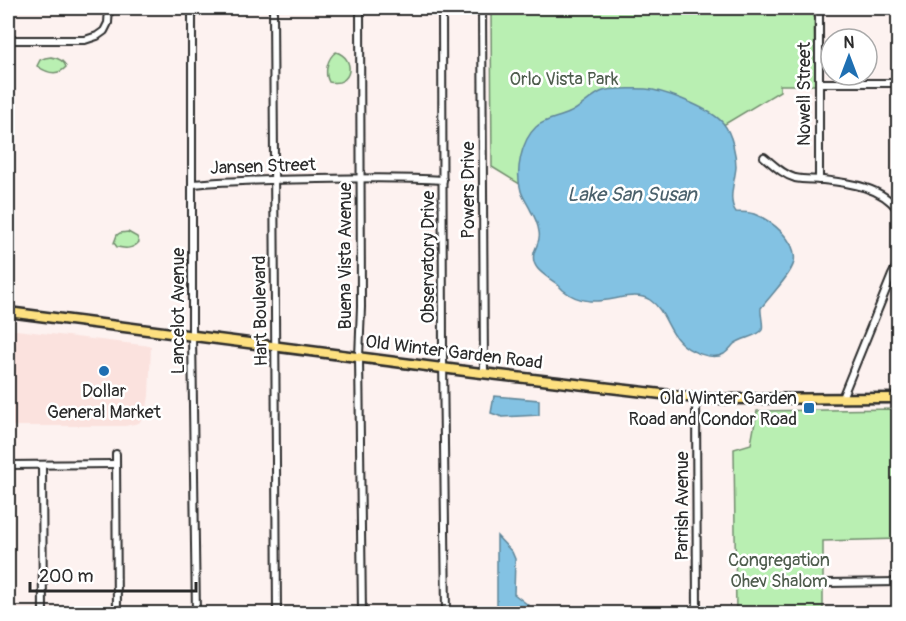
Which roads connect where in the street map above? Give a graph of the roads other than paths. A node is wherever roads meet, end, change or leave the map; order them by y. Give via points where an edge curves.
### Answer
1 (109, 8) edge
2 (192, 8) edge
3 (273, 8) edge
4 (360, 8) edge
5 (442, 8) edge
6 (482, 8) edge
7 (819, 8) edge
8 (819, 27) edge
9 (8, 40) edge
10 (879, 83) edge
11 (898, 83) edge
12 (819, 87) edge
13 (764, 156) dead end
14 (361, 178) junction
15 (274, 180) junction
16 (442, 180) junction
17 (819, 180) junction
18 (193, 184) junction
19 (898, 210) edge
20 (898, 263) edge
21 (895, 276) edge
22 (8, 312) edge
23 (192, 336) junction
24 (275, 346) junction
25 (359, 357) junction
26 (443, 368) junction
27 (484, 373) junction
28 (696, 398) junction
29 (842, 398) junction
30 (898, 398) edge
31 (116, 454) dead end
32 (116, 464) junction
33 (8, 465) edge
34 (42, 465) junction
35 (898, 582) edge
36 (828, 583) dead end
37 (43, 614) edge
38 (117, 614) edge
39 (196, 614) edge
40 (277, 614) edge
41 (362, 614) edge
42 (446, 614) edge
43 (697, 614) edge

1 - 9 street via 108,23 97,36
2 - 18 street, Lancelot Avenue
3 - 15 street, Hart Boulevard
4 - 14 street, Buena Vista Avenue
5 - 16 street, Observatory Drive
6 - 27 street, Powers Drive
7 - 8 street, Nowell Street
10 - 11 street
12 - 17 street, Nowell Street
13 - 17 street via 783,173
14 - 15 street, Jansen Street
14 - 16 street, Jansen Street
14 - 25 street, Buena Vista Avenue
15 - 18 street, Jansen Street
15 - 24 street, Hart Boulevard
16 - 26 street, Observatory Drive
17 - 19 street via 878,192
18 - 23 street, Lancelot Avenue
20 - 21 street
21 - 29 street
22 - 23 main road, Old Winter Garden Road
23 - 24 main road, Old Winter Garden Road
23 - 39 street, Lancelot Avenue
24 - 25 main road, Old Winter Garden Road
24 - 40 street, Hart Boulevard
25 - 26 main road, Old Winter Garden Road
25 - 41 street, Buena Vista Avenue
26 - 27 main road, Old Winter Garden Road
26 - 42 street, Observatory Drive
27 - 28 main road, Old Winter Garden Road
28 - 29 main road, Old Winter Garden Road
28 - 43 street, Parrish Avenue
29 - 30 main road, Old Winter Garden Road
31 - 32 street
32 - 34 street
32 - 38 street
33 - 34 street
34 - 37 street
35 - 36 street

